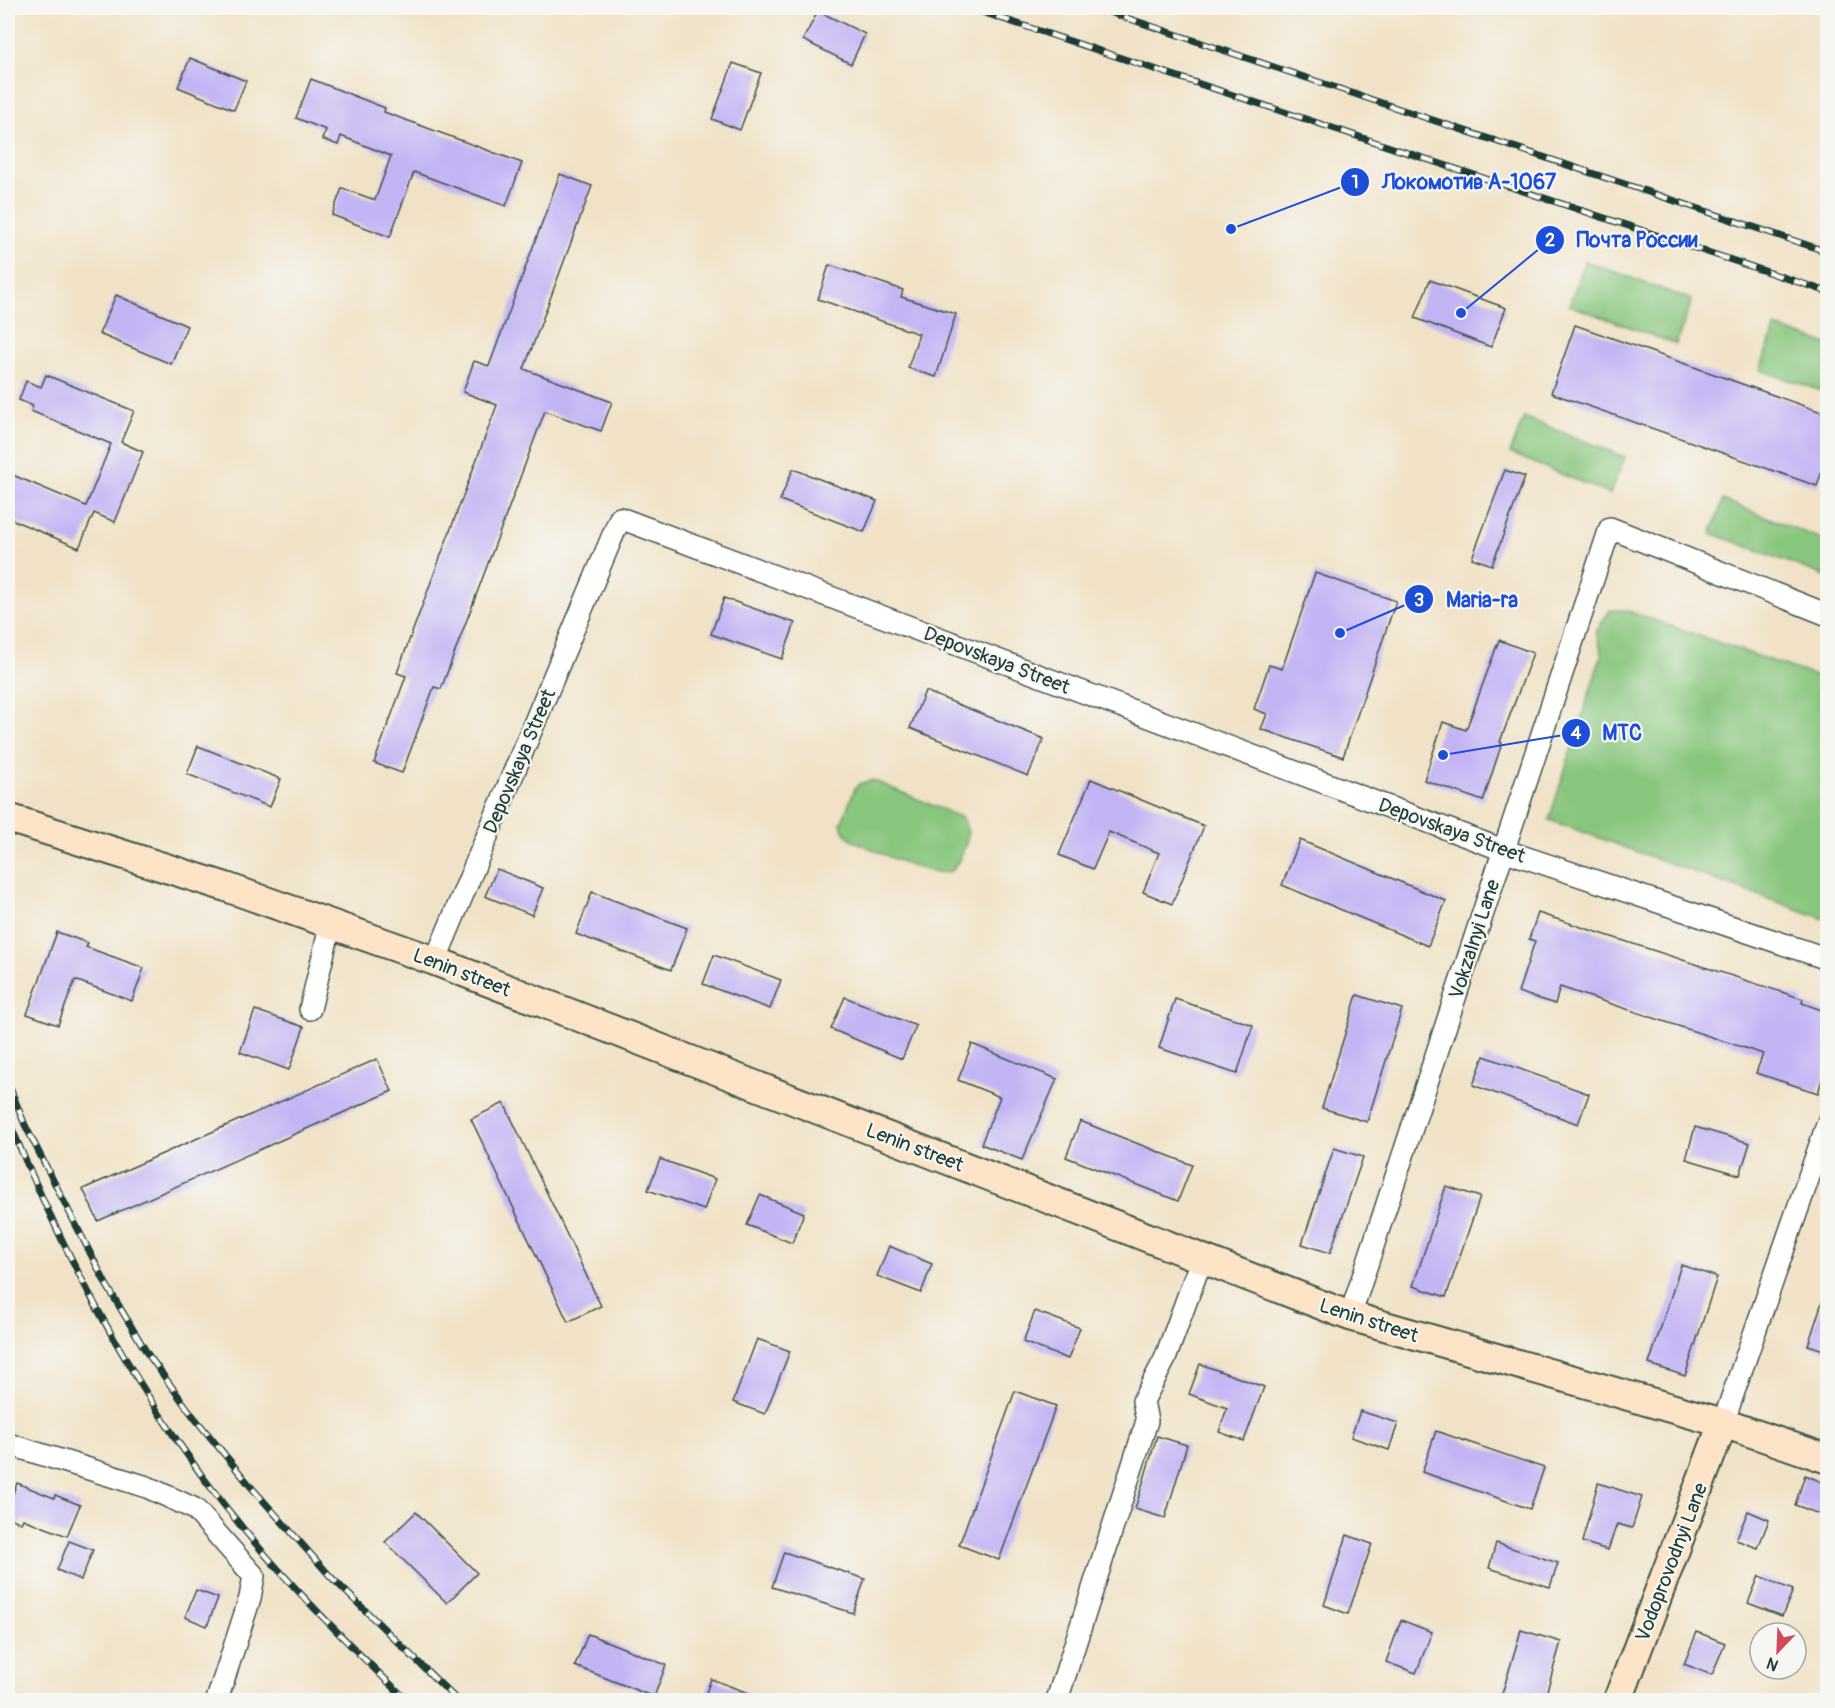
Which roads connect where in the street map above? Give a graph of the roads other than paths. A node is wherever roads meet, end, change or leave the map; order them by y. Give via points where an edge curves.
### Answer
1 (1827, 615) edge
2 (8, 818) edge
3 (1503, 850) junction
4 (331, 923) junction
5 (1827, 959) edge
6 (435, 961) junction
7 (310, 1009) dead end
8 (1827, 1122) edge
9 (1203, 1258) junction
10 (1350, 1316) junction
11 (1723, 1423) junction
12 (8, 1444) edge
13 (1827, 1459) edge
14 (217, 1701) edge
15 (1057, 1701) edge
16 (1618, 1701) edge

1 - 3 street, Vokzalnyi Lane via 1610,528
2 - 4 main road, Lenin street
3 - 5 street, Depovskaya Street
3 - 6 street, Depovskaya Street via 620,518
3 - 10 street, Vokzalnyi Lane
4 - 6 main road, Lenin street
4 - 7 street
6 - 9 main road, Lenin street
8 - 11 street
9 - 10 main road, Lenin street
9 - 15 street via 1165,1359 1143,1401 1147,1421
10 - 11 main road, Lenin street
11 - 13 main road, Lenin street
11 - 16 main road, Vodoprovodnyi Lane
12 - 14 street via 147,1487 195,1509 254,1576

